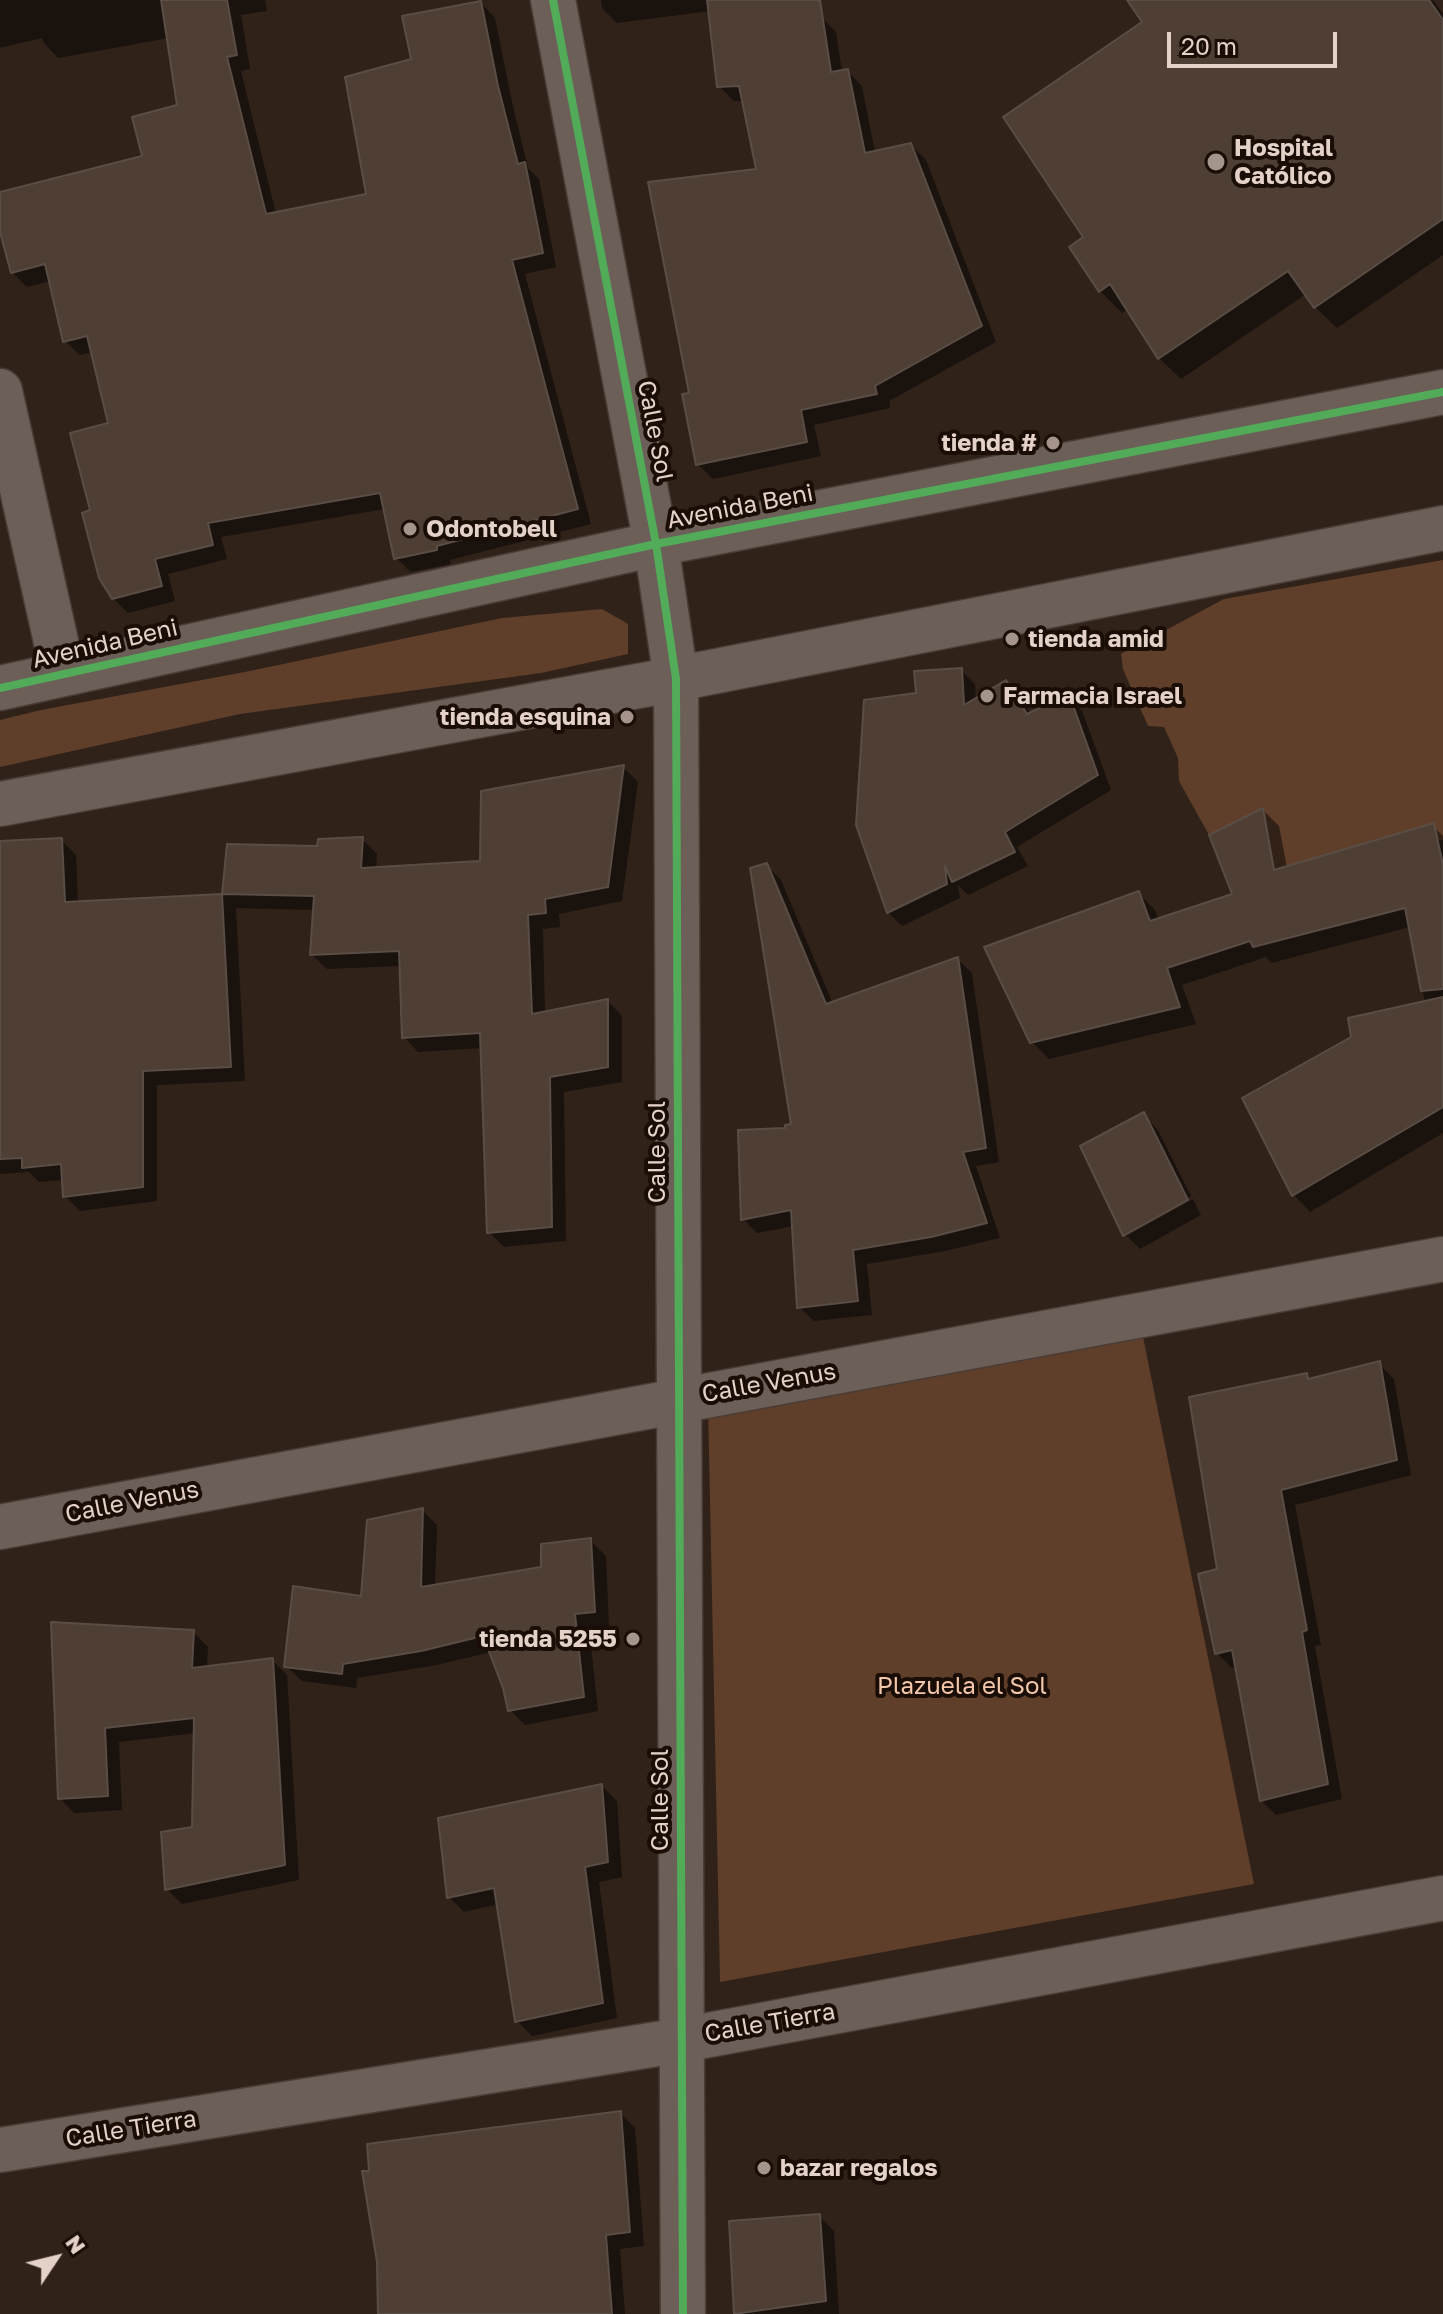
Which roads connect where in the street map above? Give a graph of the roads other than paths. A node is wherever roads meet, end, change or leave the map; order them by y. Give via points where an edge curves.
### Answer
1 (553, 0) edge
2 (0, 391) edge
3 (1443, 392) edge
4 (1443, 528) edge
5 (656, 544) junction
6 (63, 673) junction
7 (676, 679) junction
8 (0, 688) edge
9 (0, 804) edge
10 (1443, 1259) edge
11 (678, 1400) junction
12 (0, 1527) edge
13 (1443, 1898) edge
14 (682, 2040) junction
15 (0, 2150) edge
16 (683, 2314) edge

1 - 5 street, Calle Sol
2 - 6 street
3 - 5 street, Avenida Beni
4 - 7 street
5 - 6 street, Avenida Beni
5 - 7 street, Calle Sol
6 - 8 street, Avenida Beni
7 - 9 street
7 - 11 street, Calle Sol
10 - 11 street, Calle Venus
11 - 12 street, Calle Venus
11 - 14 street, Calle Sol
13 - 14 street, Calle Tierra
14 - 15 street, Calle Tierra
14 - 16 street, Calle Sol

